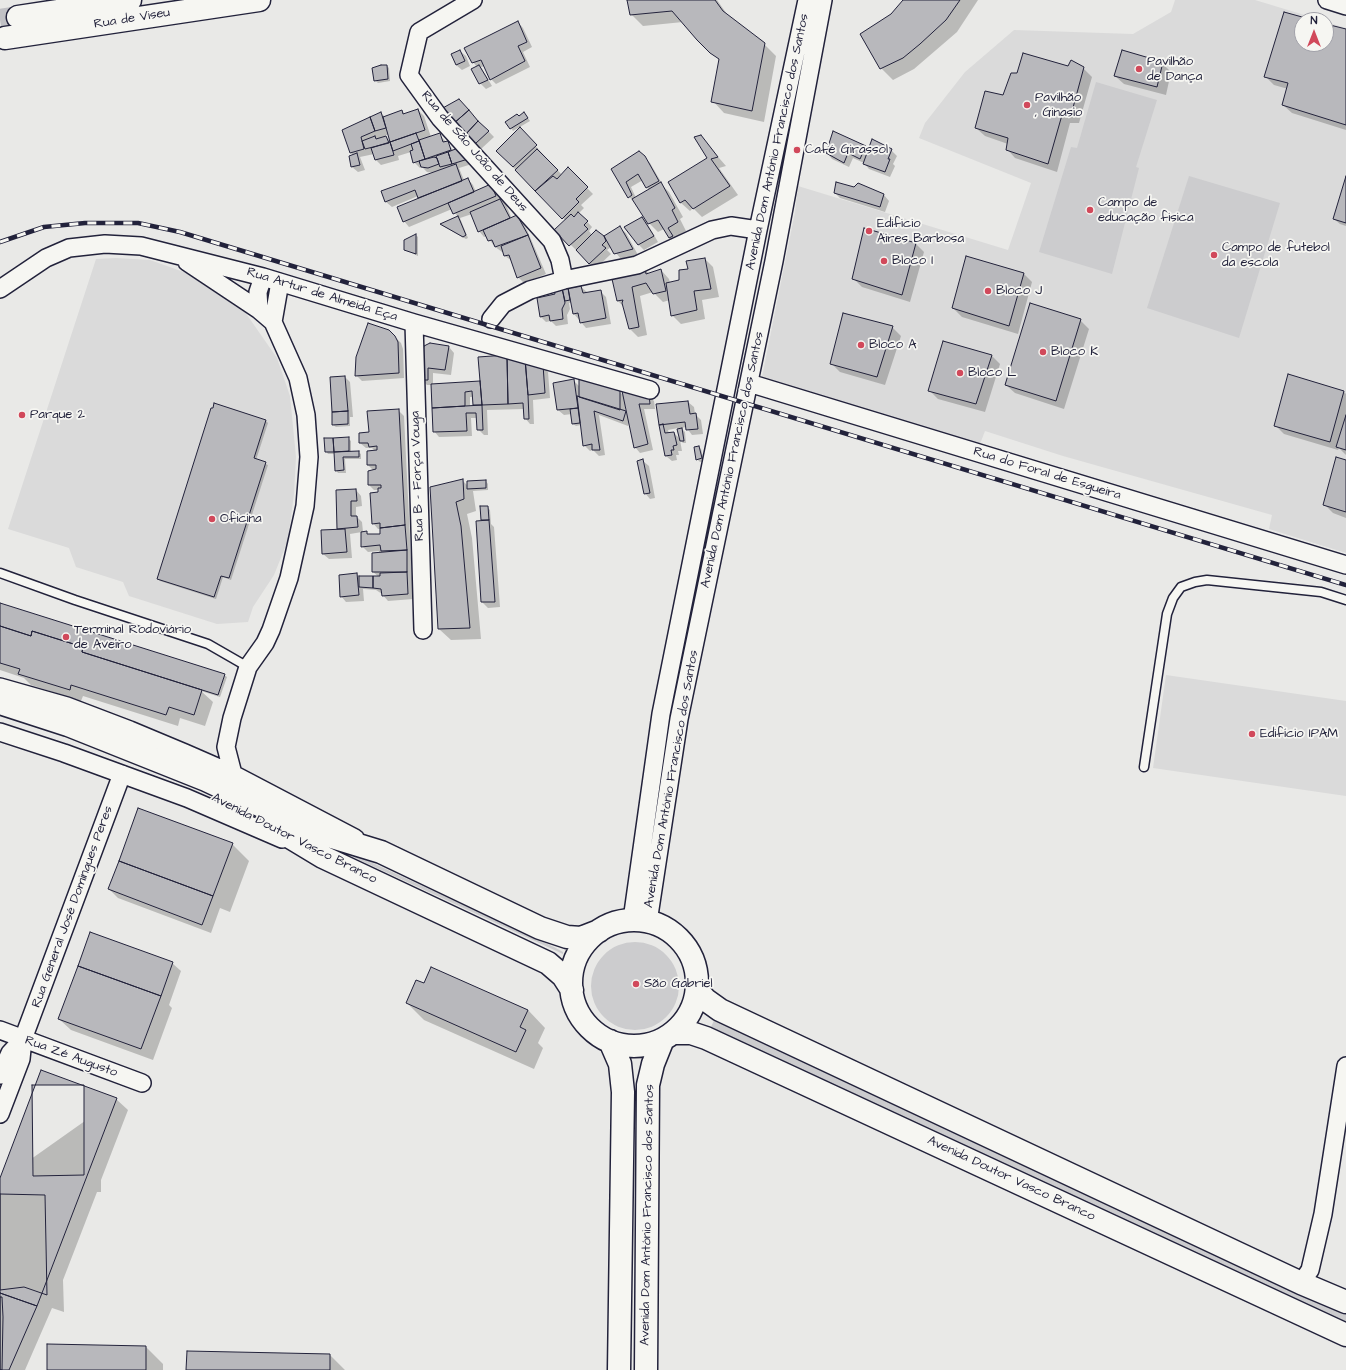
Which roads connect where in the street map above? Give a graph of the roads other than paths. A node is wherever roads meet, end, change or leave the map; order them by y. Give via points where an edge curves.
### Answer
1 (130, 0) edge
2 (259, 0) edge
3 (473, 0) edge
4 (807, 0) edge
5 (823, 0) edge
6 (1327, 0) edge
7 (1346, 6) edge
8 (18, 17) tunnel mouth
9 (5, 38) tunnel mouth
10 (758, 230) junction
11 (173, 253) junction
12 (262, 277) junction
13 (564, 280) junction
14 (280, 282) junction
15 (0, 289) edge
16 (259, 310) junction
17 (491, 319) dead end
18 (273, 322) junction
19 (414, 323) junction
20 (748, 383) junction
21 (650, 390) dead end
22 (1346, 565) edge
23 (0, 573) edge
24 (1346, 600) edge
25 (423, 630) dead end
26 (248, 667) junction
27 (0, 686) edge
28 (0, 703) edge
29 (0, 716) edge
30 (0, 732) edge
31 (1144, 767) dead end
32 (122, 774) junction
33 (233, 774) junction
34 (381, 852) junction
35 (322, 857) junction
36 (640, 921) junction
37 (598, 931) junction
38 (572, 990) junction
39 (697, 990) junction
40 (0, 1030) edge
41 (668, 1036) junction
42 (23, 1039) junction
43 (610, 1041) junction
44 (1346, 1066) edge
45 (0, 1075) edge
46 (142, 1083) dead end
47 (0, 1114) edge
48 (1302, 1284) junction
49 (1346, 1302) edge
50 (1346, 1334) edge
51 (619, 1370) edge
52 (646, 1370) edge

1 - 8 main road, Rua de Viseu
2 - 9 main road, Rua de Viseu
3 - 13 street, Rua de São João de Deus via 419,32 409,75 440,118 552,241 560,260
4 - 10 street, Avenida Dom António Francisco dos Santos
5 - 20 street, Avenida Dom António Francisco dos Santos via 774,262
6 - 7 street
10 - 13 street via 731,226 712,230 637,265
10 - 36 street, Avenida Dom António Francisco dos Santos via 661,714
11 - 12 street, Rua Artur de Almeida Eça
11 - 15 street, Rua Artur de Almeida Eça via 141,246 105,244 69,248 46,258
11 - 16 street
12 - 14 street, Rua Artur de Almeida Eça
12 - 16 street via 258,292
13 - 17 street via 530,290 510,300
14 - 18 street
14 - 19 street, Rua Artur de Almeida Eça
16 - 18 street
18 - 26 street via 298,378 306,415 308,457 305,506 289,578 271,630
19 - 21 street, Rua Artur de Almeida Eça
19 - 25 street, Rua B - Força Vouga
20 - 22 street, Rua do Foral de Esgueira
20 - 36 street, Avenida Dom António Francisco dos Santos
23 - 26 lane via 208,644
24 - 31 lane via 1321,592 1207,580 1181,587 1173,598 1167,614
26 - 33 street via 232,718 226,748
27 - 33 street, Avenida Doutor Vasco Branco via 66,706 130,730
28 - 34 main road, Avenida Doutor Vasco Branco via 68,725 206,780 319,833
29 - 35 main road, Avenida Doutor Vasco Branco via 64,736 199,790 281,830
30 - 32 street
32 - 35 street via 187,798
32 - 42 street, Rua General José Domingues Peres
33 - 34 street, Avenida Doutor Vasco Branco
34 - 37 main road, Avenida Doutor Vasco Branco via 540,928 567,937 581,938
35 - 38 main road, Avenida Doutor Vasco Branco via 548,963 563,976
36 - 37 main road via 615,924
36 - 39 main road via 663,927 676,935 686,946 697,975
37 - 38 main road via 586,942 577,957 572,973
38 - 43 main road via 576,1006 584,1020 595,1032
39 - 41 main road via 693,1006 685,1021
39 - 48 main road via 720,1010
40 - 42 street, Rua Zé Augusto
41 - 43 main road via 650,1044 636,1046
41 - 50 main road, Avenida Doutor Vasco Branco via 691,1033 706,1038
41 - 52 main road, Avenida Dom António Francisco dos Santos via 653,1064 648,1085
42 - 45 street, Rua General José Domingues Peres via 10,1053
42 - 46 street, Rua Zé Augusto
42 - 47 street, Rua General José Domingues Peres via 21,1059
43 - 51 main road, Avenida Dom António Francisco dos Santos via 620,1064 623,1092
44 - 48 street via 1323,1214 1310,1270
48 - 49 main road

